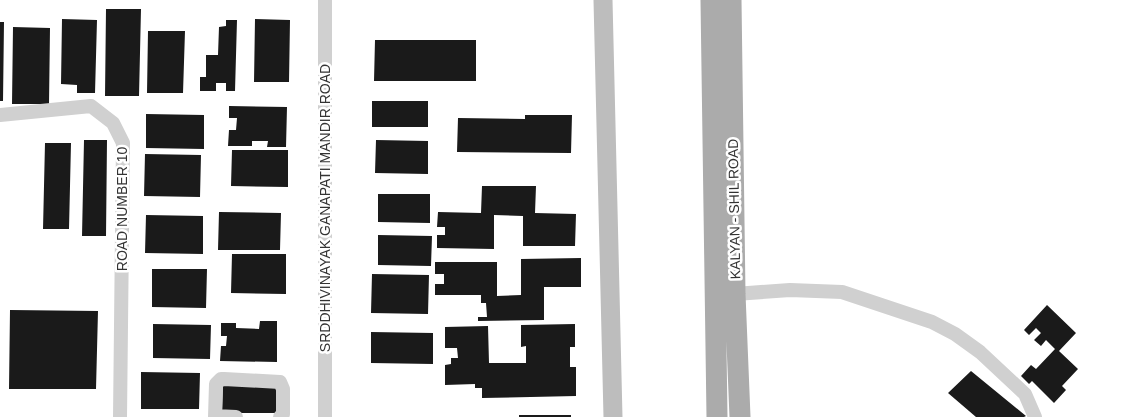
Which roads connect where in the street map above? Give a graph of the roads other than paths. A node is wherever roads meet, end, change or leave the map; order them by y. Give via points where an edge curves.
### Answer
1 (325, 0) edge
2 (603, 0) edge
3 (711, 0) edge
4 (731, 0) edge
5 (0, 115) edge
6 (735, 294) junction
7 (120, 417) edge
8 (215, 417) edge
9 (236, 417) edge
10 (280, 417) edge
11 (325, 417) edge
12 (614, 417) edge
13 (717, 417) edge
14 (740, 417) edge
15 (1035, 417) edge

1 - 11 street, SRDDHIVINAYAK GANAPATI MANDIR ROAD
2 - 12 street
3 - 13 main road, KALYAN - SHIL ROAD
4 - 6 main road, KALYAN - SHIL ROAD
5 - 7 street, ROAD NUMBER 10 via 92,106 112,123 123,143
6 - 14 main road, KALYAN - SHIL ROAD
6 - 15 street via 790,290 842,292 932,322 980,352 1025,394
8 - 9 street
8 - 10 street via 216,384 221,379 280,382 283,389 283,414

